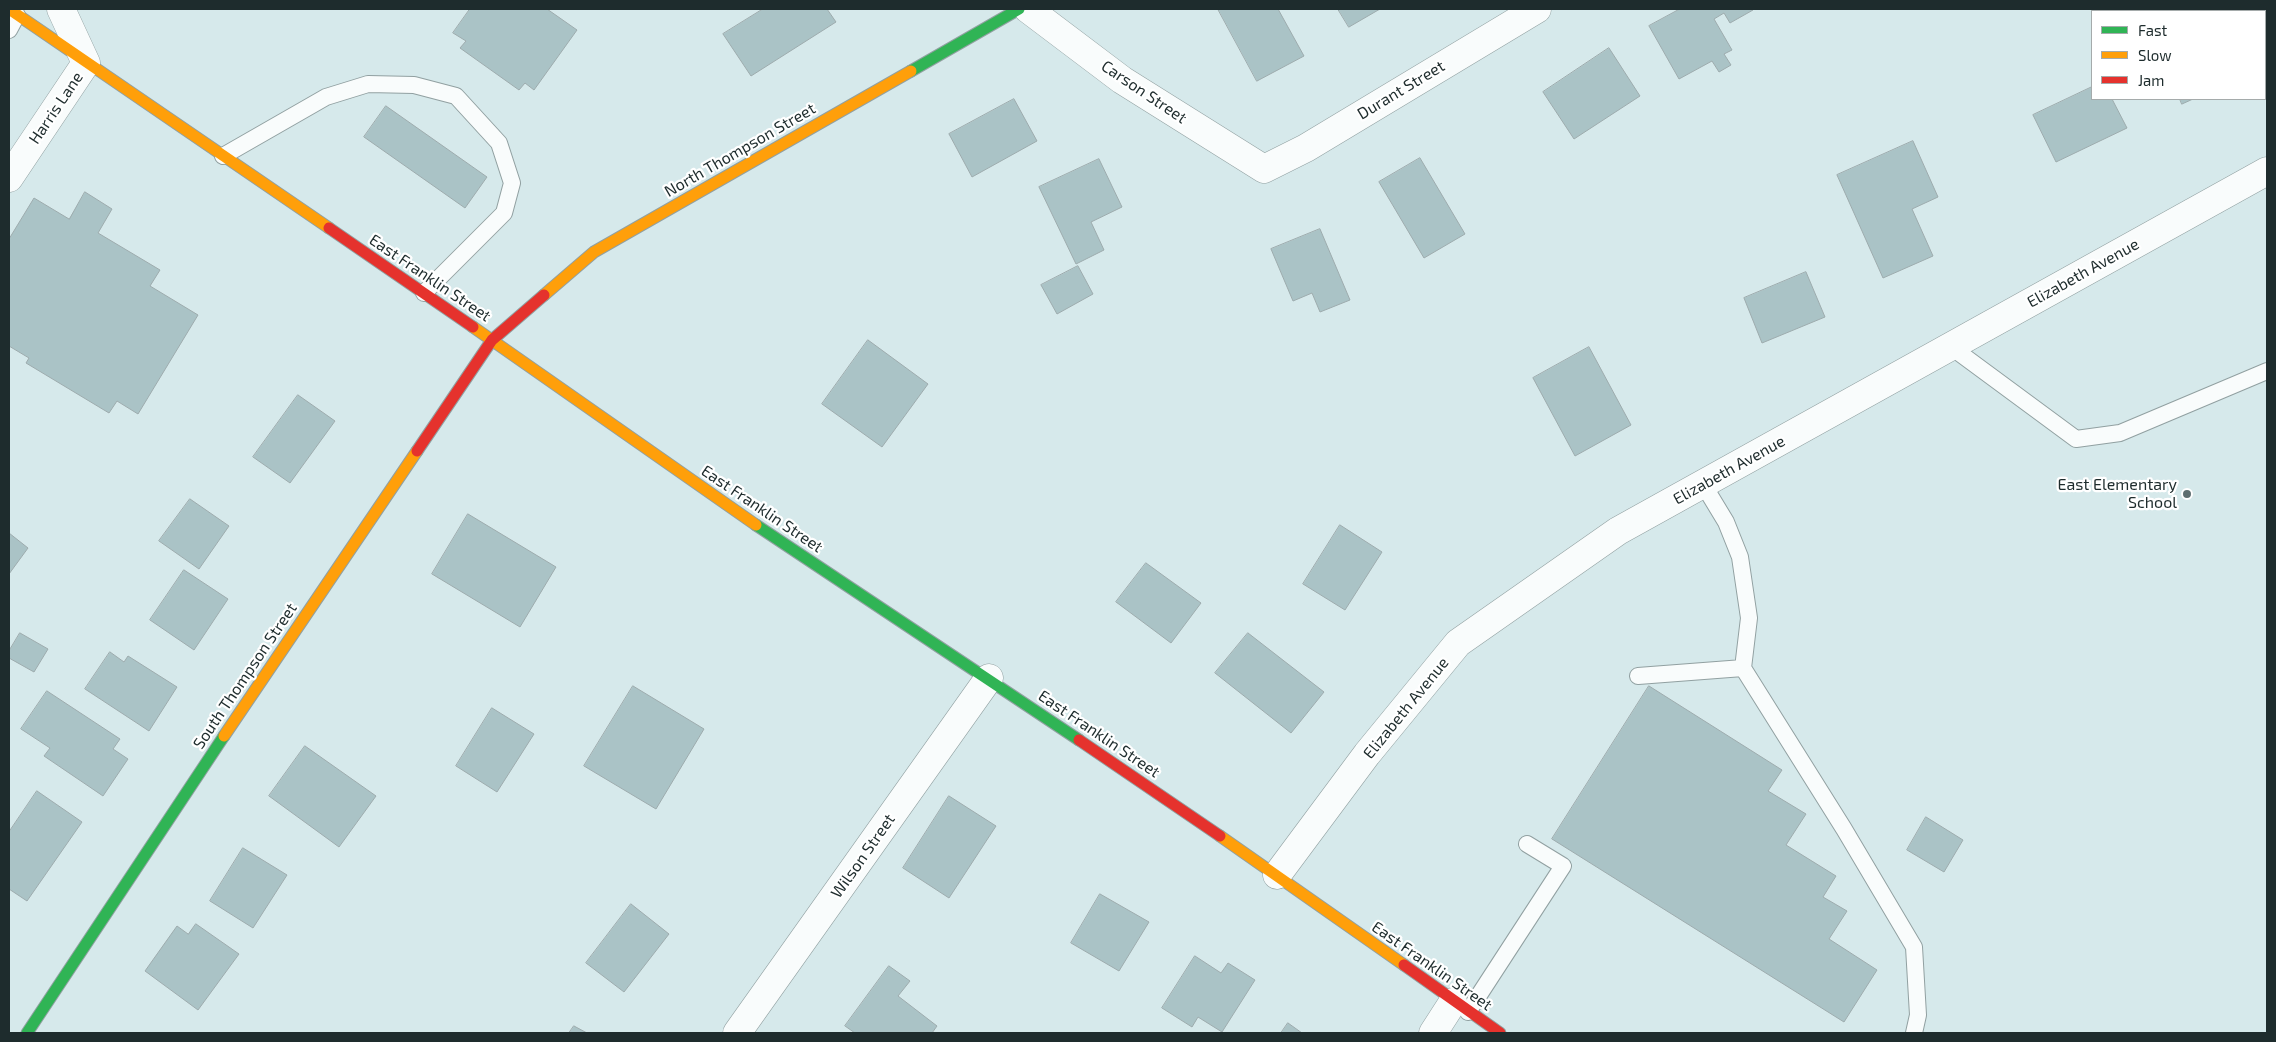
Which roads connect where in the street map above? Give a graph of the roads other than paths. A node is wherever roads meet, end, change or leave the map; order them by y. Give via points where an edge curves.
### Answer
1 (61, 9) edge
2 (1019, 9) edge
3 (1028, 9) edge
4 (1537, 9) edge
5 (13, 12) edge
6 (9, 30) edge
7 (86, 63) junction
8 (223, 156) junction
9 (1264, 169) joint
10 (2267, 171) edge
11 (9, 178) edge
12 (424, 293) junction
13 (492, 340) junction
14 (1950, 346) junction
15 (2267, 371) edge
16 (1703, 484) junction
17 (1743, 668) junction
18 (1638, 676) dead end
19 (989, 678) junction
20 (1527, 844) dead end
21 (1277, 875) junction
22 (1460, 1007) junction
23 (27, 1033) edge
24 (736, 1033) edge
25 (1433, 1033) edge
26 (1500, 1033) edge
27 (1914, 1033) edge

1 - 7 street
2 - 13 main road, North Thompson Street via 594,252
3 - 9 street, Carson Street via 1122,80
4 - 9 street, Durant Street via 1306,148
5 - 6 lane
5 - 7 main road, East Franklin Street
7 - 8 main road, East Franklin Street
7 - 11 street, Harris Lane
8 - 12 main road, East Franklin Street
8 - 12 lane via 326,97 368,84 414,84 456,96 499,143 512,183 504,213
10 - 14 street, Elizabeth Avenue
12 - 13 main road, East Franklin Street
13 - 19 main road, East Franklin Street via 713,497
13 - 23 main road, South Thompson Street
14 - 15 lane via 2076,439 2120,433
14 - 16 street, Elizabeth Avenue
16 - 17 lane via 1726,522 1740,557 1749,618
16 - 21 street, Elizabeth Avenue via 1618,531 1458,643 1367,754
17 - 18 lane
17 - 27 lane via 1844,828 1914,948 1918,1014
19 - 21 main road, East Franklin Street
19 - 24 street, Wilson Street
20 - 22 lane via 1563,866
21 - 22 main road, East Franklin Street
22 - 25 street
22 - 26 main road, East Franklin Street

